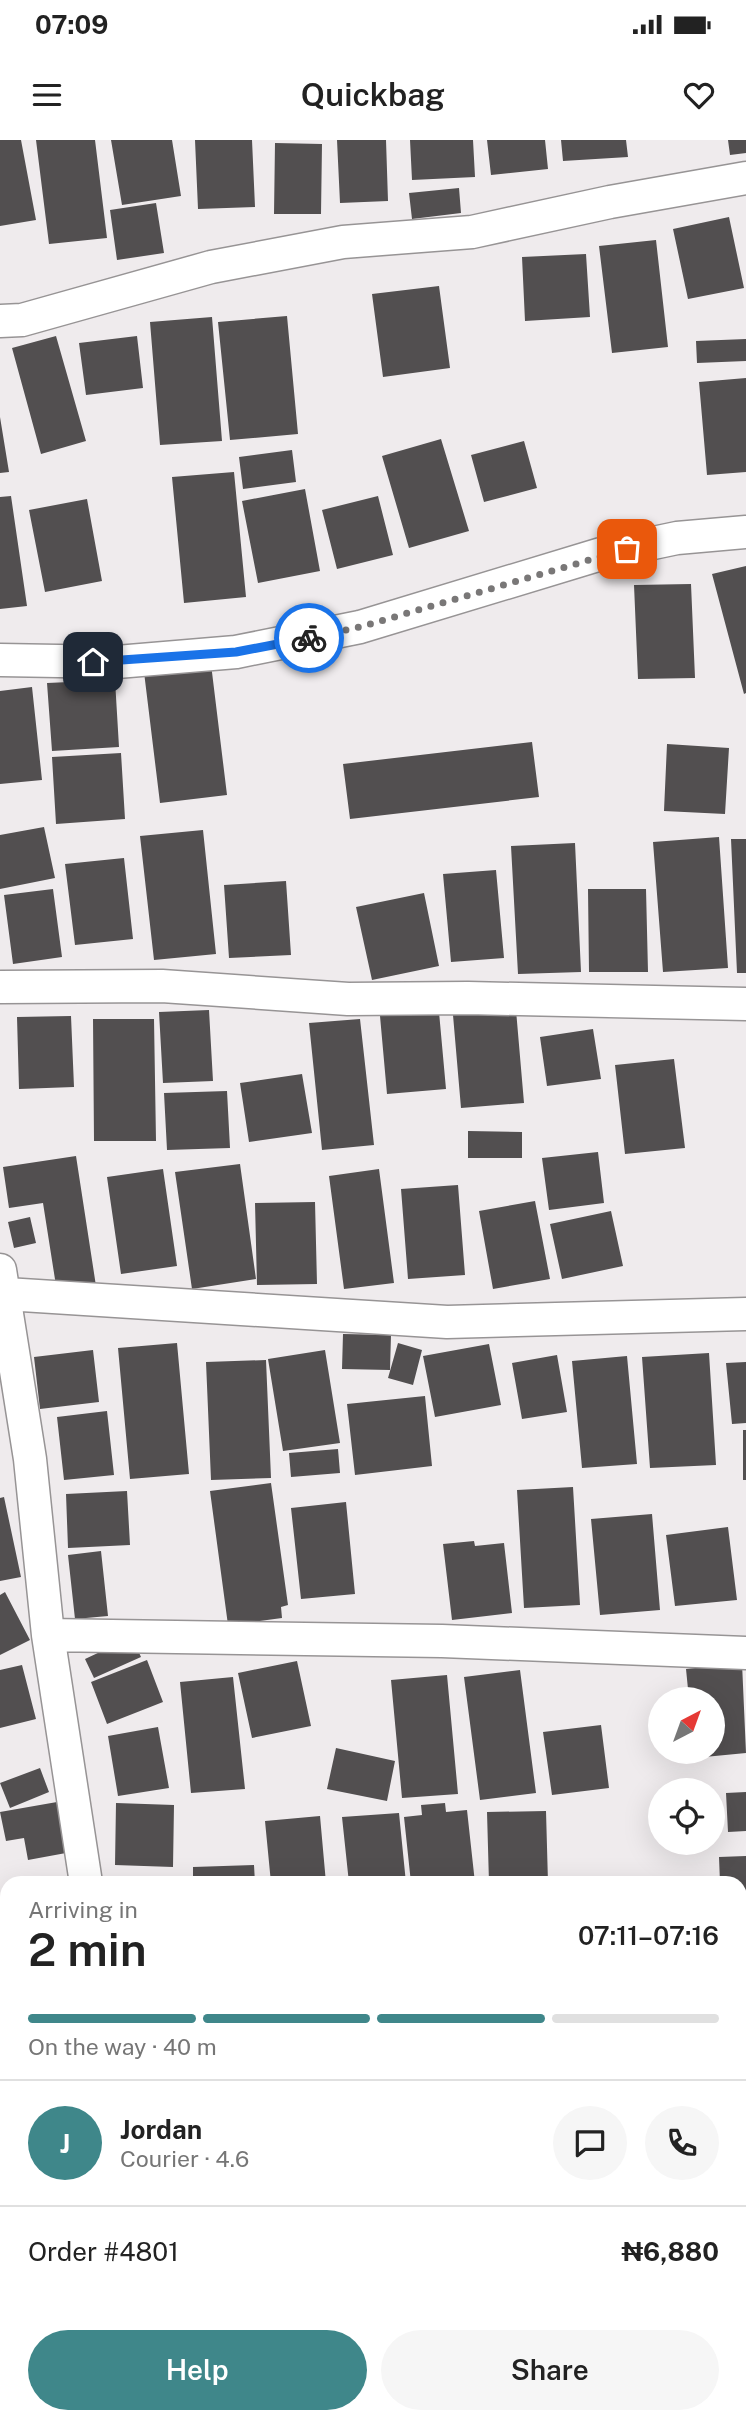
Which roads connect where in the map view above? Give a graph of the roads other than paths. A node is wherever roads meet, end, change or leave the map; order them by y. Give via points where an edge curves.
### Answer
1 (746, 178) edge
2 (0, 321) edge
3 (746, 532) edge
4 (0, 660) edge
5 (0, 987) edge
6 (746, 1004) edge
7 (3, 1282) edge
8 (746, 1314) edge
9 (48, 1635) junction
10 (746, 1653) edge
11 (85, 1876) edge

1 - 2 street via 472,232 343,242 211,267 22,320
3 - 4 street via 677,538 601,554 360,627 236,652 117,662
5 - 6 street via 162,986 348,999
7 - 8 street via 447,1322
7 - 9 street via 30,1459
9 - 10 street via 442,1641
9 - 11 street

